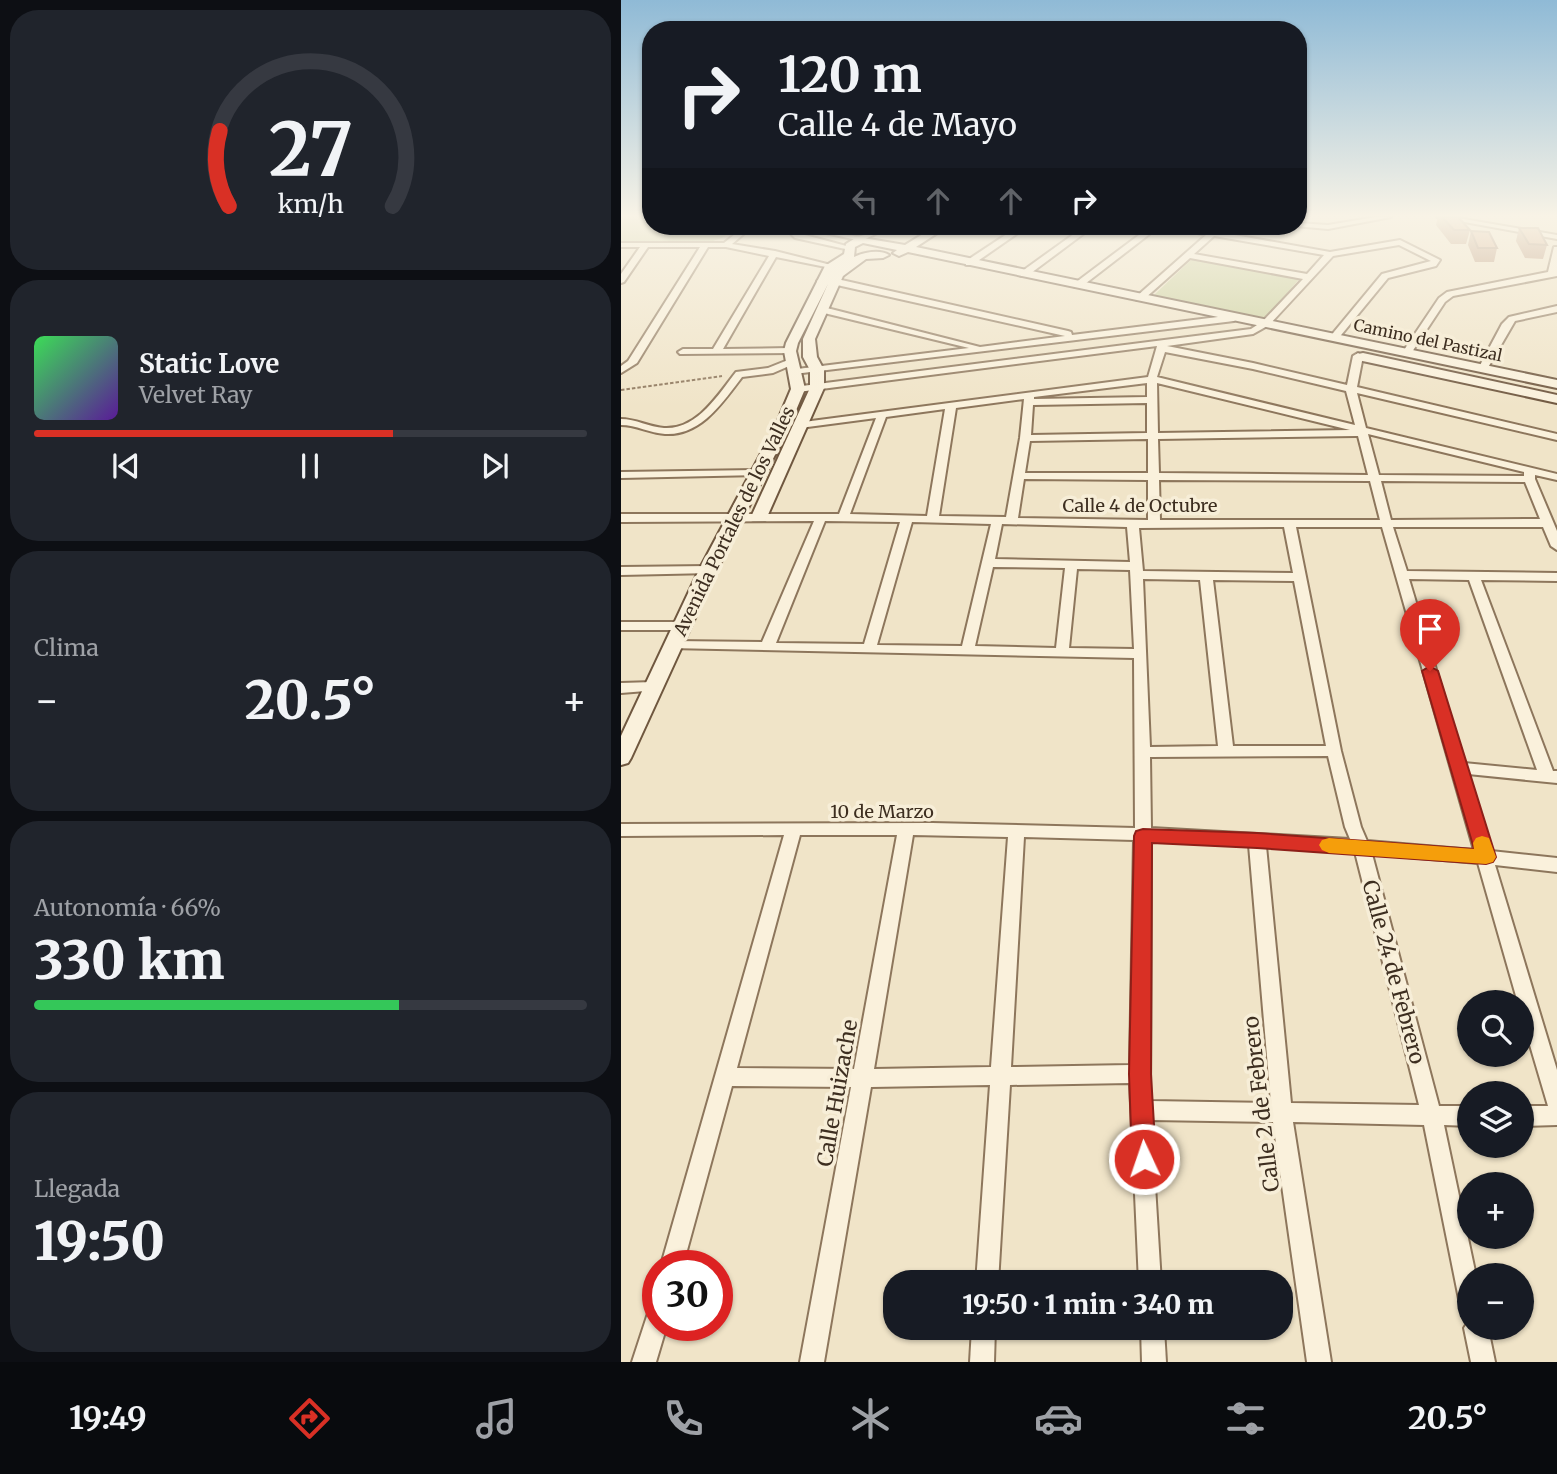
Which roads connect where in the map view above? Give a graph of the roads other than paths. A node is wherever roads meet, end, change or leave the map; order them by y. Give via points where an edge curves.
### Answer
1 (684, 281) edge
2 (758, 281) edge
3 (829, 281) junction
4 (998, 281) edge
5 (1056, 281) edge
6 (1084, 281) edge
7 (1159, 281) edge
8 (1306, 281) edge
9 (1382, 281) edge
10 (1517, 281) edge
11 (1078, 285) junction
12 (1140, 298) junction
13 (1557, 309) edge
14 (823, 310) junction
15 (1234, 318) junction
16 (1198, 322) junction
17 (1266, 323) junction
18 (1244, 332) junction
19 (1079, 336) junction
20 (1334, 338) junction
21 (1161, 345) junction
22 (984, 349) junction
23 (683, 352) dead end
24 (715, 352) junction
25 (1407, 353) junction
26 (1358, 356) junction
27 (793, 362) junction
28 (1483, 369) junction
29 (621, 370) edge
30 (817, 370) junction
31 (1152, 379) junction
32 (1557, 384) edge
33 (816, 387) junction
34 (798, 389) junction
35 (1351, 390) junction
36 (1029, 399) junction
37 (1557, 399) edge
38 (1154, 400) junction
39 (951, 406) junction
40 (882, 415) junction
41 (621, 422) edge
42 (800, 425) junction
43 (1364, 432) junction
44 (1153, 435) junction
45 (1557, 437) edge
46 (1025, 438) junction
47 (756, 473) junction
48 (621, 475) edge
49 (1530, 475) junction
50 (1152, 476) junction
51 (1019, 477) junction
52 (1557, 477) edge
53 (1376, 478) junction
54 (735, 517) junction
55 (759, 517) junction
56 (821, 517) junction
57 (843, 517) junction
58 (621, 519) edge
59 (907, 519) junction
60 (932, 520) junction
61 (997, 522) junction
62 (1011, 522) junction
63 (1386, 522) junction
64 (1154, 523) junction
65 (1289, 523) junction
66 (1546, 523) junction
67 (1133, 524) junction
68 (1557, 546) edge
69 (987, 563) junction
70 (1071, 566) junction
71 (708, 570) junction
72 (621, 571) edge
73 (1137, 571) junction
74 (1206, 575) junction
75 (1401, 575) junction
76 (1299, 577) junction
77 (1474, 577) junction
78 (1557, 577) edge
79 (621, 626) edge
80 (682, 626) junction
81 (674, 645) junction
82 (767, 647) junction
83 (869, 649) junction
84 (968, 649) junction
85 (1062, 651) junction
86 (1140, 654) junction
87 (653, 687) junction
88 (621, 688) edge
89 (1226, 751) junction
90 (1334, 751) junction
91 (1143, 752) junction
92 (621, 758) edge
93 (1459, 768) junction
94 (1552, 777) edge
95 (621, 830) edge
96 (793, 831) junction
97 (906, 831) junction
98 (1016, 831) junction
99 (1143, 836) junction
100 (1257, 841) junction
101 (1362, 848) junction
102 (1486, 857) junction
103 (1557, 865) edge
104 (999, 1074) junction
105 (1140, 1074) junction
106 (726, 1077) junction
107 (863, 1078) junction
108 (1557, 1104) edge
109 (1142, 1110) junction
110 (1282, 1113) junction
111 (1557, 1115) edge
112 (1457, 1116) edge
113 (1534, 1116) edge
114 (1432, 1117) junction
115 (676, 1250) edge
116 (1463, 1263) edge
117 (988, 1270) edge
118 (1149, 1270) edge
119 (983, 1340) edge
120 (1153, 1340) edge
121 (1478, 1340) edge
122 (650, 1341) edge
123 (644, 1362) edge
124 (812, 1362) edge
125 (982, 1362) edge
126 (1154, 1362) edge
127 (1319, 1362) edge
128 (1483, 1362) edge

1 - 29 street via 632,363
2 - 24 street
3 - 14 street, Avenida Portales de los Valles
3 - 19 street
3 - 27 street, Avenida Portales de los Valles
4 - 16 street, Camino del Pastizal
5 - 11 street, Camino del Pastizal
6 - 11 street
7 - 12 street
8 - 17 street
9 - 20 street
10 - 25 street via 1445,297
11 - 12 street, Camino del Pastizal
12 - 15 street, Camino del Pastizal
13 - 28 street via 1512,319
14 - 22 street
14 - 30 street, Avenida Portales de los Valles via 809,339 810,357
15 - 16 street
15 - 17 street, Camino del Pastizal
16 - 18 street, Camino del Pastizal
16 - 19 street
17 - 18 street
17 - 20 street, Camino del Pastizal
18 - 21 street
18 - 26 street, Camino del Pastizal
19 - 22 street
20 - 25 street, Camino del Pastizal
21 - 31 street
21 - 33 street
21 - 35 street
22 - 30 street
23 - 24 street
24 - 27 street
25 - 28 street, Camino del Pastizal
26 - 35 street
26 - 37 street, Camino del Pastizal
27 - 30 street
27 - 34 street, Avenida Portales de los Valles
27 - 41 street via 770,371 739,374 721,400 682,428 662,431
28 - 32 street, Camino del Pastizal
30 - 33 street, Avenida Portales de los Valles
31 - 36 street
31 - 38 street
31 - 43 street
33 - 34 street
33 - 42 street, Avenida Portales de los Valles
34 - 47 street, Avenida Portales de los Valles
35 - 43 street
35 - 45 street
36 - 38 street
36 - 39 street
36 - 46 street
38 - 44 street
39 - 40 street
39 - 60 street
40 - 42 street
40 - 57 street
42 - 55 street, Avenida Portales de los Valles
43 - 44 street
43 - 49 street
43 - 53 street
44 - 46 street
44 - 50 street
46 - 51 street
47 - 48 street
47 - 54 street, Avenida Portales de los Valles
49 - 52 street
49 - 53 street
49 - 66 street
50 - 51 street
50 - 53 street
50 - 64 street
51 - 62 street
53 - 63 street
54 - 55 street, Calle 4 de Octubre
54 - 58 street, Calle 4 de Octubre
54 - 71 street, Avenida Portales de los Valles
55 - 56 street, Calle 4 de Octubre
56 - 57 street, Calle 4 de Octubre
56 - 82 street
57 - 59 street, Calle 4 de Octubre
59 - 60 street, Calle 4 de Octubre
59 - 83 street
60 - 61 street, Calle 4 de Octubre
61 - 62 street, Calle 4 de Octubre
61 - 69 street
62 - 67 street, Calle 4 de Octubre
63 - 65 street, Calle 4 de Octubre
63 - 66 street, Calle 4 de Octubre
63 - 75 street
64 - 65 street, Calle 4 de Octubre
64 - 67 street, Calle 4 de Octubre
65 - 76 street, Calle 24 de Febrero
66 - 68 street
67 - 73 street
69 - 70 street
69 - 84 street
70 - 73 street
70 - 85 street
71 - 72 street
71 - 80 street, Avenida Portales de los Valles
73 - 74 street
73 - 86 street
74 - 76 street
74 - 89 street
75 - 77 street
75 - 93 street
76 - 90 street, Calle 24 de Febrero
77 - 78 street
77 - 94 street
79 - 80 street
80 - 81 street, Avenida Portales de los Valles
81 - 82 street
81 - 87 street, Avenida Portales de los Valles
82 - 83 street
83 - 84 street
84 - 85 street
85 - 86 street
86 - 91 street
87 - 88 street
87 - 92 street, Avenida Portales de los Valles
89 - 90 street
89 - 91 street
90 - 101 street, Calle 24 de Febrero
91 - 99 street
93 - 94 street
93 - 102 street
95 - 96 street, 10 de Marzo
96 - 97 street, 10 de Marzo
96 - 106 street
97 - 98 street, 10 de Marzo
97 - 107 street, Calle Huizache
98 - 99 street, 10 de Marzo
98 - 104 street
99 - 100 street, 10 de Marzo
99 - 105 street
100 - 101 street, 10 de Marzo
100 - 110 street, Calle 2 de Febrero
101 - 102 street, 10 de Marzo
101 - 114 street, Calle 24 de Febrero
102 - 103 street, 10 de Marzo
102 - 108 street
104 - 105 street
104 - 107 street
104 - 117 street
105 - 109 street
106 - 107 street
106 - 115 street
107 - 124 street, Calle Huizache
109 - 110 street
109 - 118 street
110 - 114 street
110 - 127 street, Calle 2 de Febrero
111 - 113 street
112 - 114 street
114 - 116 street, Calle 24 de Febrero
119 - 125 street
120 - 126 street
121 - 128 street
122 - 123 street

